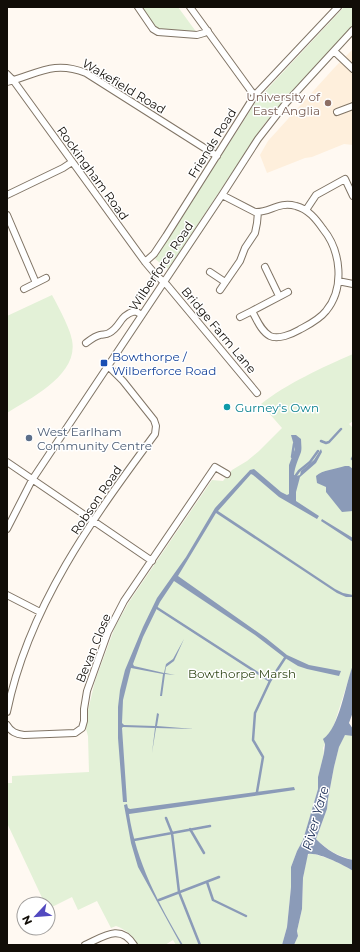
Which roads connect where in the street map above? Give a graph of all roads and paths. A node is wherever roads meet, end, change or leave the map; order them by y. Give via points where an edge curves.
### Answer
1 (138, 7) edge
2 (338, 7) edge
3 (193, 8) edge
4 (353, 30) edge
5 (208, 31) junction
6 (334, 52) junction
7 (353, 69) edge
8 (7, 74) edge
9 (10, 81) edge
10 (255, 95) junction
11 (353, 106) edge
12 (337, 112) dead end
13 (217, 156) junction
14 (72, 162) junction
15 (7, 195) edge
16 (222, 195) junction
17 (353, 196) edge
18 (306, 210) junction
19 (258, 212) junction
20 (7, 215) edge
21 (145, 262) junction
22 (265, 267) dead end
23 (210, 272) dead end
24 (46, 278) dead end
25 (338, 281) junction
26 (164, 282) junction
27 (226, 282) junction
28 (36, 283) junction
29 (353, 284) edge
30 (24, 289) dead end
31 (220, 290) dead end
32 (288, 292) dead end
33 (279, 296) junction
34 (124, 307) dead end
35 (252, 311) junction
36 (128, 313) junction
37 (142, 315) junction
38 (240, 317) dead end
39 (86, 342) dead end
40 (108, 366) junction
41 (257, 393) dead end
42 (7, 462) edge
43 (227, 474) dead end
44 (32, 480) junction
45 (94, 521) junction
46 (7, 529) edge
47 (152, 561) junction
48 (7, 595) edge
49 (40, 612) junction
50 (7, 712) edge
51 (7, 725) edge
52 (85, 945) edge
53 (134, 945) edge

1 - 5 street via 153,29 158,32 197,35
2 - 10 street, Friends Road
3 - 5 street
4 - 6 street, Wilberforce Road
5 - 10 street
6 - 7 street
6 - 16 street, Wilberforce Road via 271,121
8 - 9 street, Rockingham Road
9 - 13 street, Wakefield Road via 54,67 74,68 86,73
9 - 14 street, Rockingham Road
10 - 13 street, Friends Road
11 - 12 street
13 - 21 street, Friends Road via 154,254
14 - 15 street
14 - 21 street, Rockingham Road
16 - 19 street via 244,208
16 - 26 street, Wilberforce Road
17 - 18 street via 345,179 316,195
18 - 19 street via 286,204
18 - 25 street via 316,219 333,246 337,259
19 - 27 street via 255,233
20 - 28 street
21 - 26 street, Rockingham Road
22 - 33 street
23 - 27 street
24 - 28 street
25 - 29 street
25 - 35 street via 326,311 316,321 283,337 270,336 260,327
26 - 37 street, Wilberforce Road
26 - 41 street, Bridge Farm Lane
27 - 31 street
28 - 30 street
32 - 33 street
33 - 35 street
34 - 36 street
35 - 38 street
36 - 37 street via 135,311
36 - 39 street via 110,333
37 - 40 street, Wilberforce Road
40 - 44 street, Wilberforce Road
40 - 45 street, Robson Road via 123,381 156,426 155,434
42 - 44 street
43 - 47 street, Bevan Close via 215,467
44 - 45 street
44 - 46 street, Wilberforce Road
45 - 47 street
45 - 49 street, Robson Road
47 - 51 street, Bevan Close via 124,601 108,632 87,691 82,728 75,733 24,735 10,730
48 - 49 street
49 - 50 street, Robson Road via 17,671
52 - 53 street via 110,933 121,933

